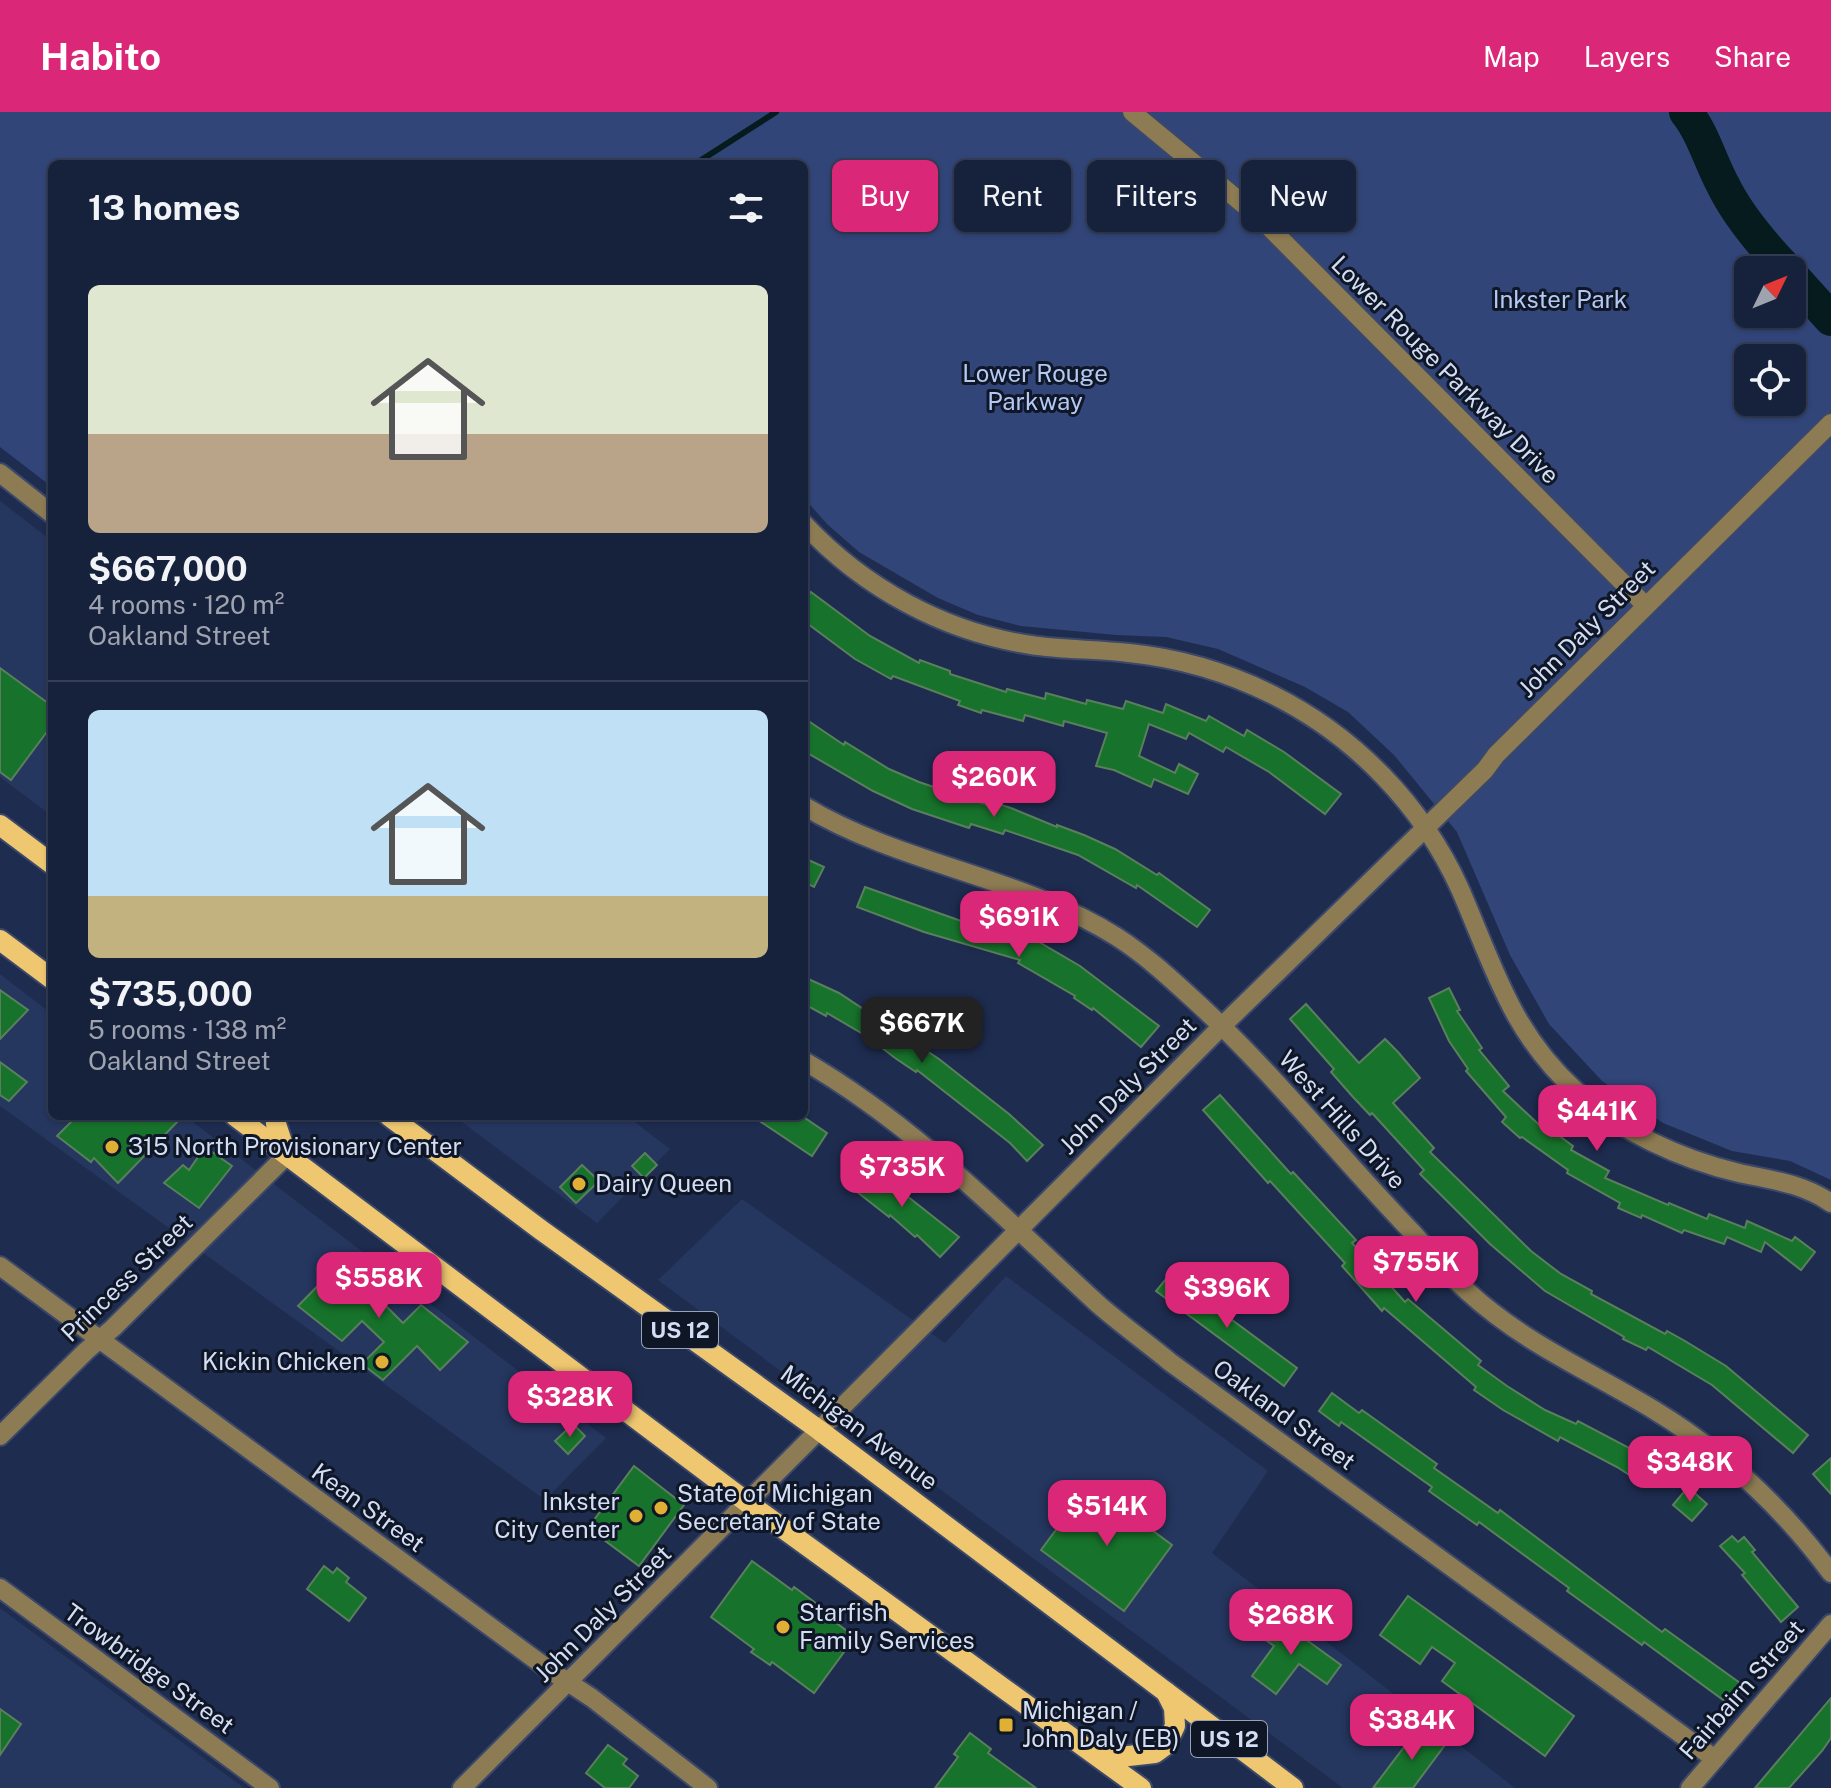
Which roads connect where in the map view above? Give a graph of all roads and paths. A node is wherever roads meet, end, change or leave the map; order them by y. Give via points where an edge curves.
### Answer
1 (1132, 112) edge
2 (1831, 423) edge
3 (0, 473) edge
4 (48, 511) edge
5 (808, 528) edge
6 (1645, 605) junction
7 (808, 808) edge
8 (0, 825) edge
9 (1424, 827) junction
10 (48, 861) edge
11 (0, 940) edge
12 (48, 976) edge
13 (1222, 1026) junction
14 (808, 1064) edge
15 (240, 1120) edge
16 (276, 1120) edge
17 (394, 1120) edge
18 (287, 1155) junction
19 (1831, 1203) edge
20 (1018, 1230) junction
21 (0, 1266) edge
22 (99, 1340) junction
23 (819, 1430) junction
24 (0, 1436) edge
25 (748, 1503) junction
26 (1831, 1573) edge
27 (0, 1588) edge
28 (1831, 1624) edge
29 (568, 1683) junction
30 (1165, 1690) junction
31 (1102, 1759) junction
32 (1715, 1759) junction
33 (270, 1788) edge
34 (462, 1788) edge
35 (708, 1788) edge
36 (1141, 1788) edge
37 (1293, 1788) edge
38 (1690, 1788) edge

1 - 6 street, Lower Rouge Parkway Drive via 1260,218
2 - 6 street, John Daly Street
3 - 4 street
5 - 9 street via 860,575 950,623 1028,645 1162,657 1208,668 1276,696 1355,749 1395,788
6 - 9 street, John Daly Street
7 - 13 street, West Hills Drive via 905,853 1033,894 1087,919 1144,956
8 - 10 main road
9 - 13 street, John Daly Street
9 - 19 street via 1459,887 1508,1004 1531,1040 1577,1091 1624,1127 1672,1152 1801,1187
11 - 12 main road
13 - 20 street, John Daly Street
13 - 26 street, West Hills Drive via 1465,1289 1533,1342 1656,1411 1716,1453 1789,1522
14 - 20 street, Oakland Street via 896,1122
15 - 18 main road
16 - 18 main road
17 - 23 main road, Michigan Avenue / US 12
18 - 22 street, Princess Street
18 - 25 main road
20 - 23 street, John Daly Street
20 - 32 street, Oakland Street via 1170,1362
21 - 22 street, Kean Street
22 - 24 street, Princess Street
22 - 29 street, Kean Street
23 - 25 street, John Daly Street
23 - 30 main road, Michigan Avenue / US 12
25 - 29 street, John Daly Street
25 - 31 main road
27 - 33 street, Trowbridge Street
28 - 32 street, Fairbairn Street
29 - 34 street, John Daly Street
29 - 35 street, Kean Street
30 - 31 main road via 1175,1726 1166,1745 1155,1753
30 - 37 main road, Michigan Avenue / US 12
31 - 36 main road
32 - 38 street, Fairbairn Street

